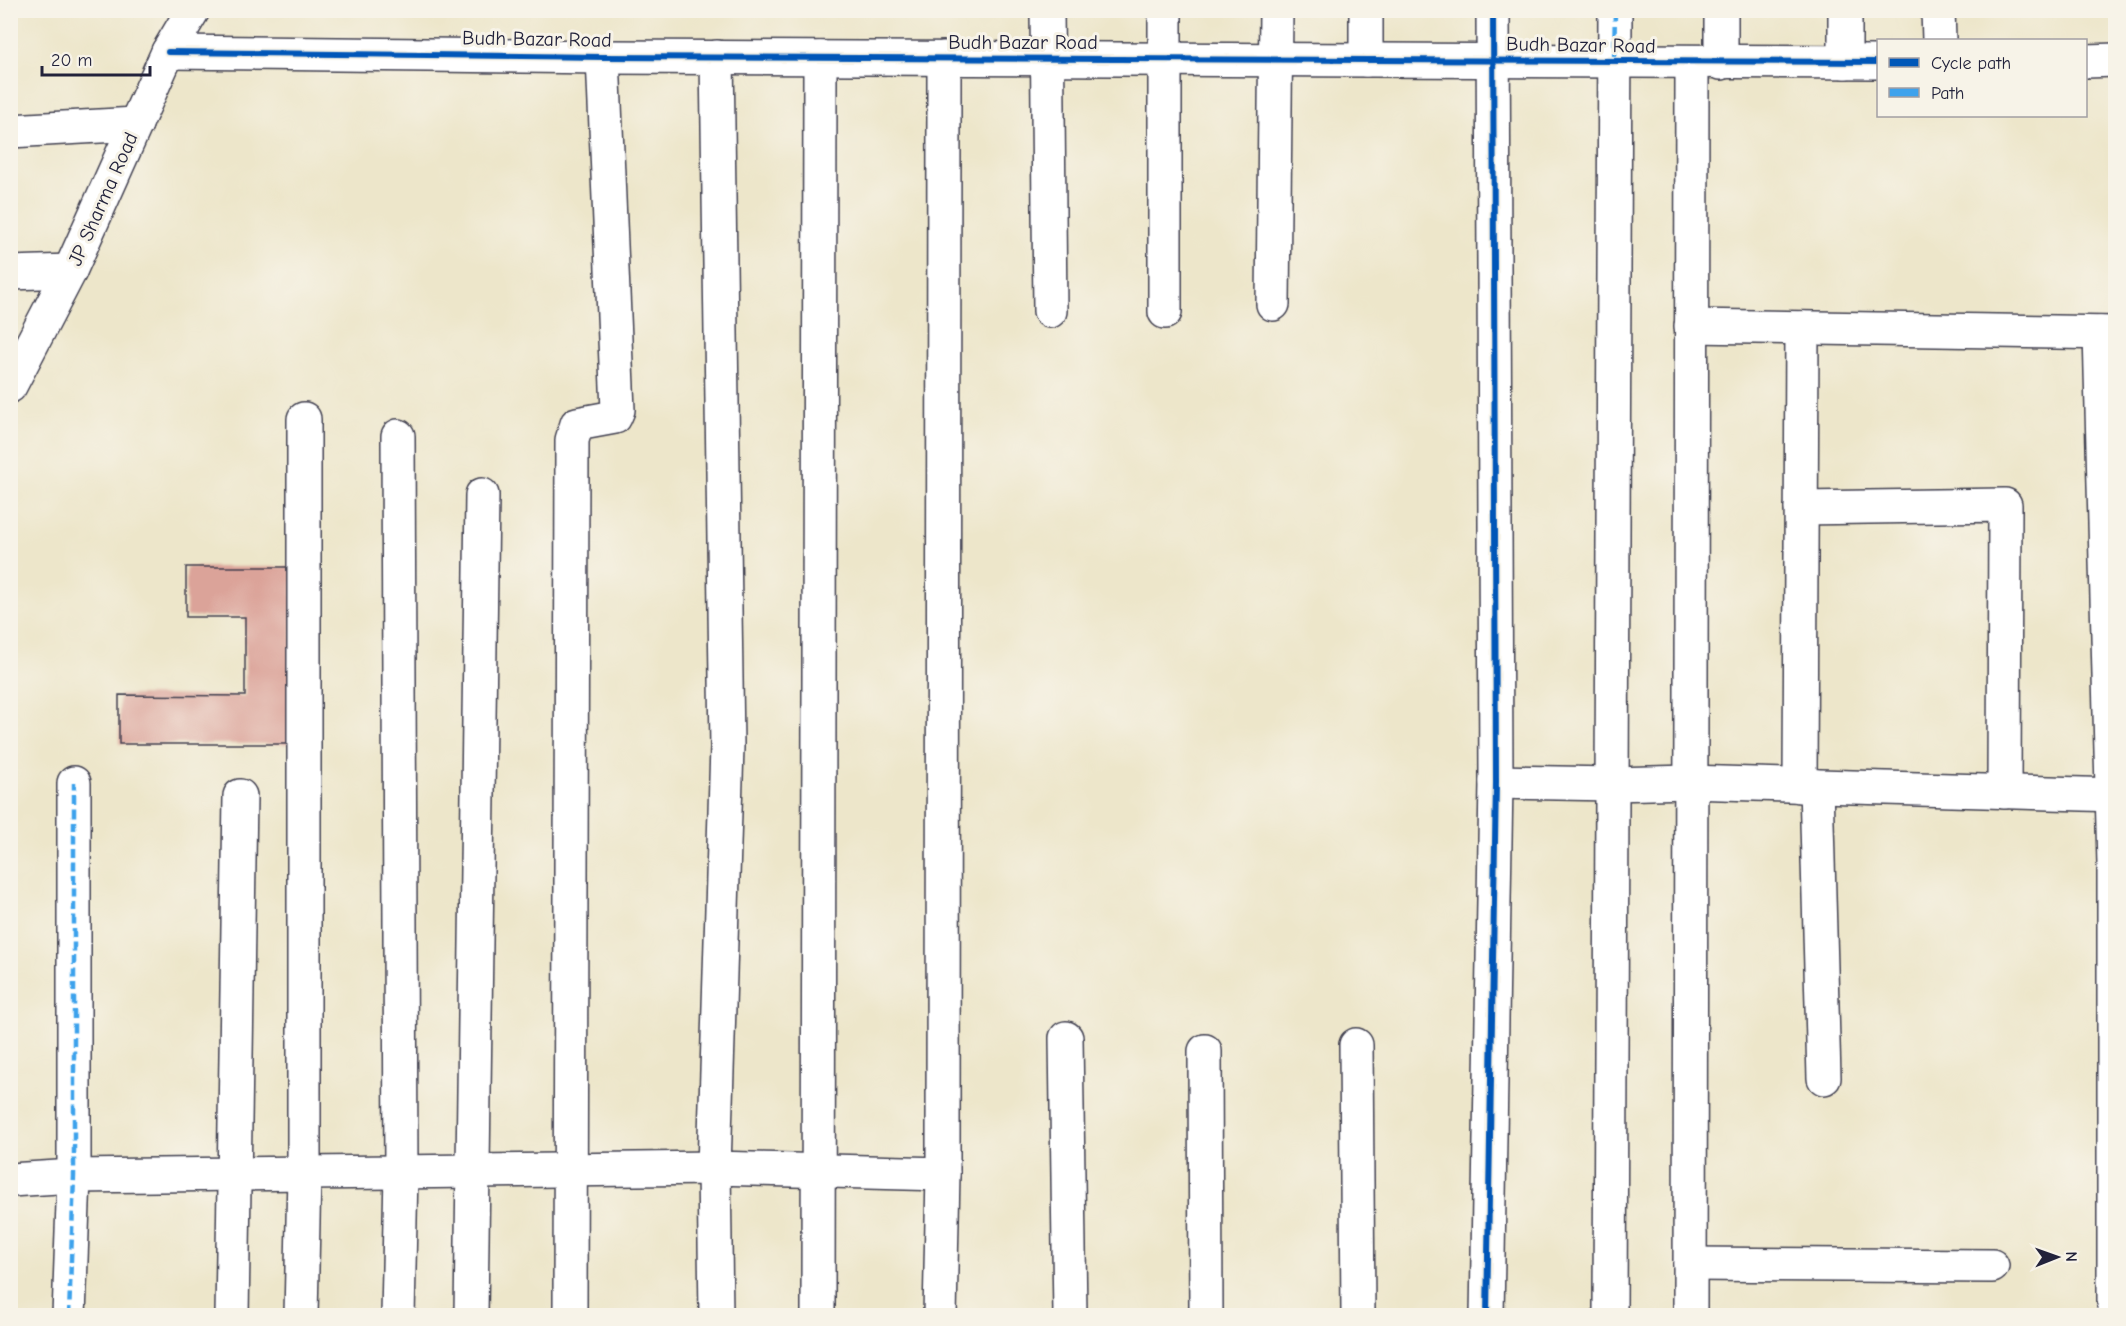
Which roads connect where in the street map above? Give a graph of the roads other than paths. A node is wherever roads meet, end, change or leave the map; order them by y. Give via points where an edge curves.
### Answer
1 (193, 10) edge
2 (1047, 10) edge
3 (1165, 10) edge
4 (1276, 10) edge
5 (1366, 10) edge
6 (1493, 10) edge
7 (1615, 10) edge
8 (1721, 10) edge
9 (1845, 10) edge
10 (1938, 10) edge
11 (1939, 39) edge
12 (168, 52) junction
13 (603, 57) junction
14 (717, 57) junction
15 (820, 58) junction
16 (944, 58) junction
17 (1046, 59) junction
18 (1165, 59) junction
19 (1275, 60) junction
20 (1366, 60) junction
21 (2115, 60) edge
22 (1492, 61) junction
23 (1614, 61) junction
24 (2087, 61) edge
25 (1845, 62) junction
26 (1706, 63) junction
27 (1877, 63) edge
28 (136, 124) junction
29 (10, 131) edge
30 (70, 271) junction
31 (10, 273) edge
32 (1273, 304) dead end
33 (1050, 311) dead end
34 (1165, 312) dead end
35 (1690, 326) junction
36 (1802, 328) junction
37 (2108, 333) edge
38 (10, 386) edge
39 (304, 419) dead end
40 (398, 436) dead end
41 (482, 495) dead end
42 (1801, 508) junction
43 (1496, 782) junction
44 (1689, 782) junction
45 (74, 783) dead end
46 (1613, 784) junction
47 (1808, 786) junction
48 (2004, 792) junction
49 (2114, 795) edge
50 (240, 796) dead end
51 (1066, 1038) dead end
52 (1356, 1044) dead end
53 (1204, 1051) dead end
54 (1824, 1078) dead end
55 (714, 1168) junction
56 (569, 1170) junction
57 (820, 1171) junction
58 (401, 1172) junction
59 (472, 1172) junction
60 (304, 1173) junction
61 (943, 1174) junction
62 (233, 1175) junction
63 (74, 1176) junction
64 (10, 1180) edge
65 (1690, 1264) junction
66 (1992, 1266) dead end
67 (69, 1316) edge
68 (232, 1316) edge
69 (301, 1316) edge
70 (398, 1316) edge
71 (471, 1316) edge
72 (570, 1316) edge
73 (716, 1316) edge
74 (818, 1316) edge
75 (940, 1316) edge
76 (1070, 1316) edge
77 (1206, 1316) edge
78 (1358, 1316) edge
79 (1487, 1316) edge
80 (1610, 1316) edge
81 (1690, 1316) edge
82 (2114, 1316) edge

1 - 12 street, JP Sharma Road
2 - 17 street
3 - 18 street
4 - 19 street
5 - 20 street
6 - 22 street
7 - 23 street
8 - 26 street
9 - 25 street
10 - 11 street
12 - 13 street, Budh Bazar Road
12 - 28 street, JP Sharma Road
13 - 14 street, Budh Bazar Road
13 - 56 street via 618,410 615,417 577,424 572,440
14 - 15 street, Budh Bazar Road
14 - 55 street via 727,747
15 - 16 street, Budh Bazar Road
15 - 57 street
16 - 17 street, Budh Bazar Road
16 - 61 street
17 - 18 street, Budh Bazar Road
17 - 33 street
18 - 19 street, Budh Bazar Road
18 - 34 street
19 - 20 street, Budh Bazar Road
19 - 32 street
20 - 22 street, Budh Bazar Road
21 - 24 street
22 - 23 street, Budh Bazar Road
22 - 43 street
23 - 26 street, Budh Bazar Road
23 - 46 street
25 - 26 street, Budh Bazar Road
25 - 27 street, Budh Bazar Road
26 - 35 street
28 - 29 street
28 - 30 street, JP Sharma Road
30 - 31 street
30 - 38 street, JP Sharma Road
35 - 36 street
35 - 44 street
36 - 37 street
36 - 42 street
37 - 49 street
39 - 60 street
40 - 58 street
41 - 59 street
42 - 47 street
42 - 48 street via 2005,505
43 - 46 street
43 - 79 street
44 - 46 street
44 - 47 street
44 - 65 street
45 - 63 street
46 - 80 street
47 - 48 street
47 - 54 street
48 - 49 street
49 - 82 street
50 - 62 street
51 - 76 street
52 - 78 street
53 - 77 street
55 - 56 street
55 - 57 street
55 - 73 street
56 - 59 street
56 - 72 street
57 - 61 street
57 - 74 street
58 - 59 street
58 - 60 street
58 - 70 street
59 - 71 street
60 - 62 street
60 - 69 street
61 - 75 street
62 - 63 street
62 - 68 street
63 - 64 street
63 - 67 street
65 - 66 street
65 - 81 street

